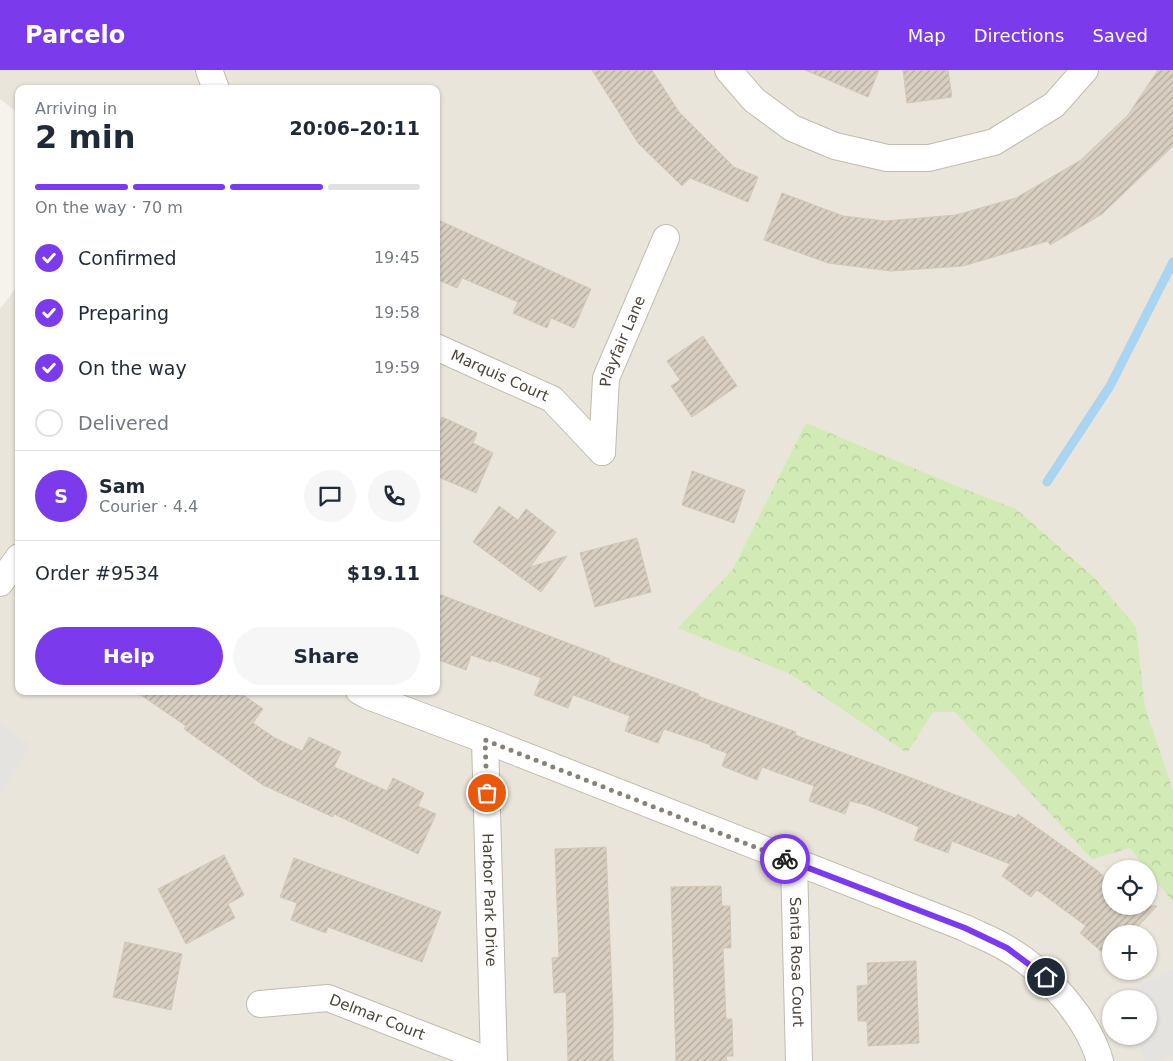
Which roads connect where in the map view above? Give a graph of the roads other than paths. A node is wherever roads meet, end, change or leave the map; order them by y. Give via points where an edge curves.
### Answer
1 (209, 70) edge
2 (728, 70) edge
3 (1086, 70) edge
4 (215, 85) edge
5 (666, 238) dead end
6 (440, 349) edge
7 (602, 452) joint
8 (15, 562) edge
9 (0, 583) edge
10 (366, 695) edge
11 (485, 740) junction
12 (794, 862) junction
13 (260, 1004) dead end
14 (490, 1061) edge
15 (494, 1061) edge
16 (799, 1061) edge
17 (1100, 1061) edge

1 - 4 street
2 - 3 street via 754,100 792,128 834,146 887,158 929,158 994,142 1054,105
5 - 7 street, Playfair Lane via 606,378
6 - 7 street, Marquis Court via 552,399
8 - 9 street
10 - 11 street
11 - 12 street
11 - 15 street, Harbor Park Drive
12 - 16 street, Santa Rosa Court
12 - 17 street via 965,928 1007,948 1046,977 1088,1030
13 - 14 street, Delmar Court via 328,998

